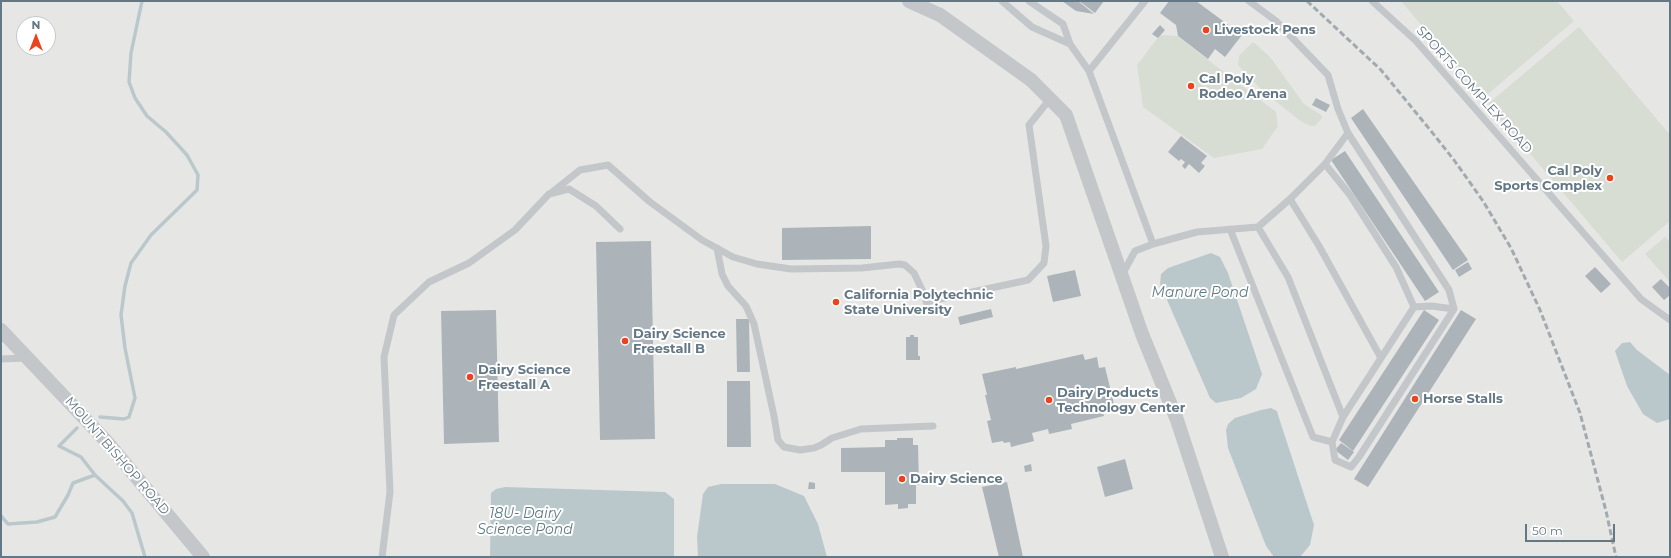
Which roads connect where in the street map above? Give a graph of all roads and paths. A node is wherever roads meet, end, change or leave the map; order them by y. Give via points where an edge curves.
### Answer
1 (909, 1) edge
2 (1002, 1) edge
3 (1030, 1) edge
4 (1145, 1) edge
5 (1249, 1) edge
6 (1372, 1) edge
7 (1070, 44) junction
8 (1089, 71) junction
9 (1050, 99) junction
10 (1348, 133) junction
11 (1324, 164) junction
12 (549, 194) junction
13 (1290, 199) junction
14 (1258, 227) junction
15 (620, 229) dead end
16 (1230, 229) junction
17 (1153, 244) junction
18 (717, 248) junction
19 (1122, 275) junction
20 (1414, 307) junction
21 (1454, 309) junction
22 (1670, 320) edge
23 (1, 330) edge
24 (28, 358) junction
25 (1381, 358) junction
26 (1, 359) edge
27 (1343, 417) junction
28 (932, 426) dead end
29 (1332, 442) junction
30 (203, 557) edge
31 (382, 557) edge
32 (1222, 557) edge

1 - 9 street via 940,16 1031,80
2 - 7 lane via 1032,27
3 - 7 lane via 1063,24
4 - 8 lane
5 - 10 lane via 1276,21 1328,75
6 - 22 lane, SPORTS COMPLEX ROAD via 1416,41 1641,299
7 - 8 lane
8 - 17 lane
9 - 18 lane via 1029,125 1046,246 1044,263 1028,280 926,300 914,273 905,265 791,269 757,264 733,257
9 - 19 street via 1066,115
10 - 11 lane
10 - 21 lane via 1449,290
11 - 13 lane
11 - 20 lane via 1350,195 1396,267
12 - 15 lane via 569,189 596,206
12 - 18 lane via 580,170 608,165 650,202
12 - 31 lane via 515,230 468,263 429,282 394,315 384,357 390,492
13 - 14 lane
13 - 25 lane via 1320,246
14 - 16 lane
14 - 27 lane via 1288,277
16 - 17 lane via 1197,232
16 - 29 lane via 1313,437
17 - 19 lane via 1135,251
18 - 28 lane via 722,274 728,286 746,306 754,324 778,440 784,448 814,448 832,438 861,429
19 - 32 street via 1142,334 1177,420
20 - 21 lane
20 - 25 lane
21 - 29 lane via 1351,467 1334,460
23 - 24 street, MOUNT BISHOP ROAD
24 - 26 lane
24 - 30 street, MOUNT BISHOP ROAD via 107,442
25 - 27 lane
27 - 29 lane

